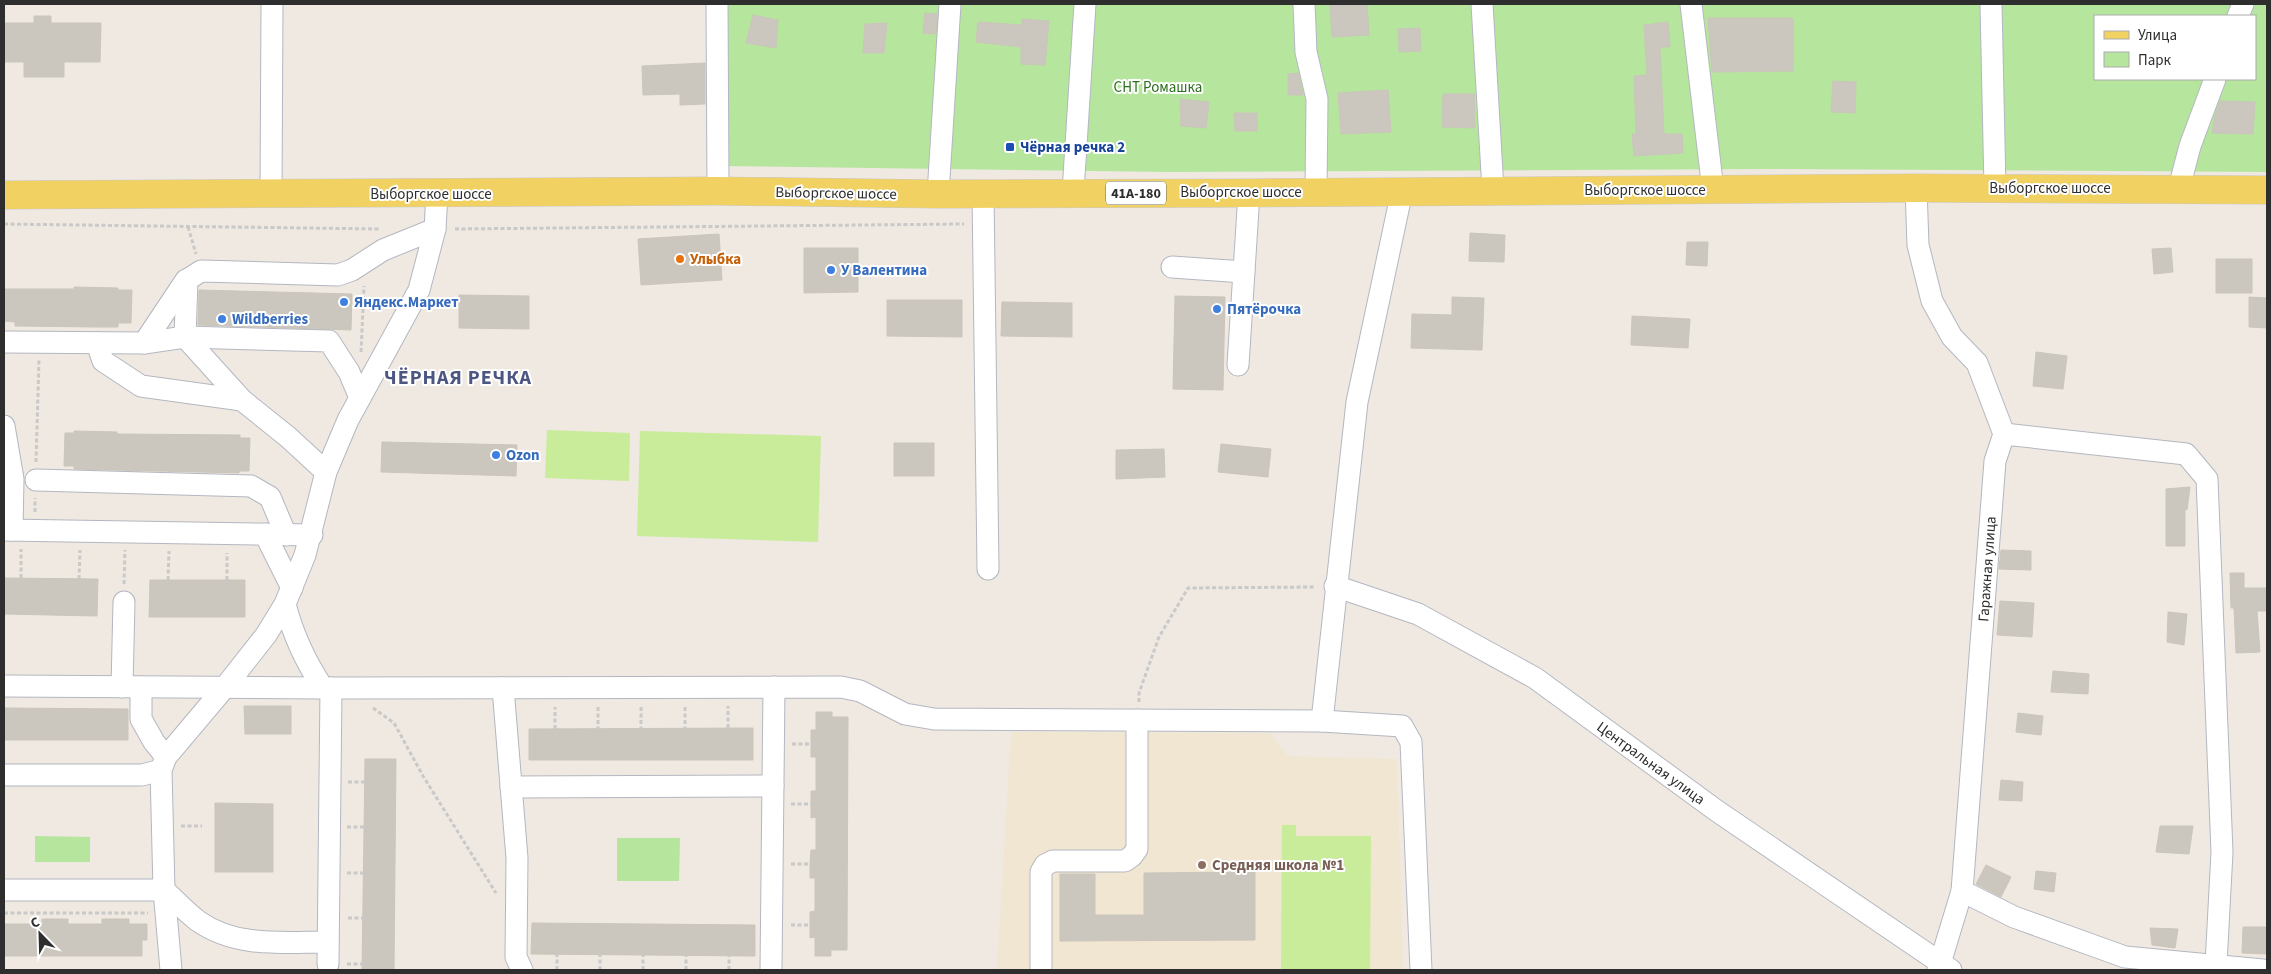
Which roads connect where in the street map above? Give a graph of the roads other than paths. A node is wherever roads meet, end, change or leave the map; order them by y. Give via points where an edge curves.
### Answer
1 (272, 4) edge
2 (717, 4) edge
3 (950, 4) edge
4 (1085, 4) edge
5 (1304, 4) edge
6 (1482, 4) edge
7 (1691, 4) edge
8 (1991, 4) edge
9 (2215, 80) edge
10 (1916, 188) junction
11 (1995, 188) junction
12 (2179, 188) junction
13 (1493, 190) junction
14 (1713, 190) junction
15 (2267, 190) edge
16 (718, 191) junction
17 (1402, 191) junction
18 (1073, 192) junction
19 (1316, 192) junction
20 (1249, 193) junction
21 (437, 194) junction
22 (938, 194) junction
23 (983, 194) junction
24 (4, 195) edge
25 (271, 195) junction
26 (435, 229) junction
27 (1172, 267) dead end
28 (1244, 272) junction
29 (194, 276) junction
30 (185, 337) junction
31 (4, 342) edge
32 (97, 343) junction
33 (144, 343) junction
34 (1238, 365) dead end
35 (360, 398) junction
36 (242, 400) junction
37 (4, 426) edge
38 (2004, 434) junction
39 (326, 472) junction
40 (36, 480) road end
41 (18, 530) edge
42 (276, 534) junction
43 (312, 535) junction
44 (988, 569) dead end
45 (1335, 586) junction
46 (288, 596) junction
47 (124, 602) road end
48 (4, 686) edge
49 (132, 687) junction
50 (225, 687) junction
51 (774, 687) junction
52 (327, 688) junction
53 (503, 688) junction
54 (1137, 720) junction
55 (1322, 721) junction
56 (164, 763) junction
57 (4, 775) edge
58 (773, 786) junction
59 (511, 787) junction
60 (4, 890) edge
61 (164, 890) junction
62 (1962, 891) junction
63 (328, 942) junction
64 (328, 964) dead end
65 (2217, 967) edge
66 (1944, 968) edge
67 (171, 970) edge
68 (522, 970) edge
69 (771, 970) edge
70 (1042, 970) edge
71 (1421, 970) edge
72 (2263, 970) edge

1 - 25 street
2 - 16 street
3 - 22 street
4 - 18 street
5 - 19 street via 1306,52 1316,99
6 - 13 street
7 - 14 street
8 - 11 street
9 - 12 street via 2190,146
10 - 11 main road, Выборгское шоссе / 41А-180
10 - 14 main road, Выборгское шоссе / 41А-180
10 - 38 street via 1918,245 1932,301 1952,337 1977,363
11 - 12 main road, Выборгское шоссе / 41А-180
12 - 15 main road, Выборгское шоссе / 41А-180
13 - 14 main road, Выборгское шоссе / 41А-180
13 - 17 main road, Выборгское шоссе / 41А-180
16 - 21 main road, Выборгское шоссе / 41А-180
16 - 22 main road, Выборгское шоссе / 41А-180
17 - 19 main road, Выборгское шоссе / 41А-180
17 - 45 street via 1357,402
18 - 20 main road, Выборгское шоссе / 41А-180
18 - 23 main road, Выборгское шоссе / 41А-180
19 - 20 main road, Выборгское шоссе / 41А-180
20 - 28 street
21 - 25 main road, Выборгское шоссе / 41А-180
21 - 26 street
22 - 23 main road, Выборгское шоссе / 41А-180
23 - 44 street
24 - 25 main road, Выборгское шоссе / 41А-180
26 - 29 street via 382,250 352,270 338,275
26 - 35 street via 419,290
27 - 28 street
28 - 34 street
29 - 30 street
29 - 33 street
30 - 33 street
30 - 35 street via 329,341 349,372
30 - 36 street
31 - 32 street
32 - 33 street
32 - 36 street via 102,361 141,386
35 - 39 street
36 - 39 street
37 - 41 street
38 - 62 street, Гаражная улица via 1995,461
38 - 65 street via 2186,454 2207,479 2222,852
39 - 43 street
40 - 42 street via 251,486 270,497
41 - 42 street
42 - 43 street
42 - 46 street
43 - 46 street
45 - 55 street
45 - 66 street, Центральная улица via 1418,614 1535,678 1717,811 1839,892
46 - 50 street via 266,635
46 - 52 street via 292,630 307,665
47 - 49 street
48 - 49 street
49 - 50 street
49 - 56 street via 141,719
50 - 52 street
50 - 56 street
51 - 53 street
51 - 54 street via 860,690 905,714 934,719
51 - 58 street
52 - 53 street
52 - 63 street
53 - 59 street
54 - 55 street
54 - 70 street via 1137,849 1125,861 1053,861 1045,865 1041,872
55 - 71 street via 1402,726 1411,742
56 - 57 street via 142,775
56 - 61 street
58 - 59 street
58 - 69 street
59 - 68 street via 517,858 516,957
60 - 61 street
61 - 63 street via 198,922 224,935 245,941
61 - 67 street
62 - 65 street via 2014,916 2125,957
62 - 66 street, Гаражная улица
63 - 64 street
65 - 72 street

